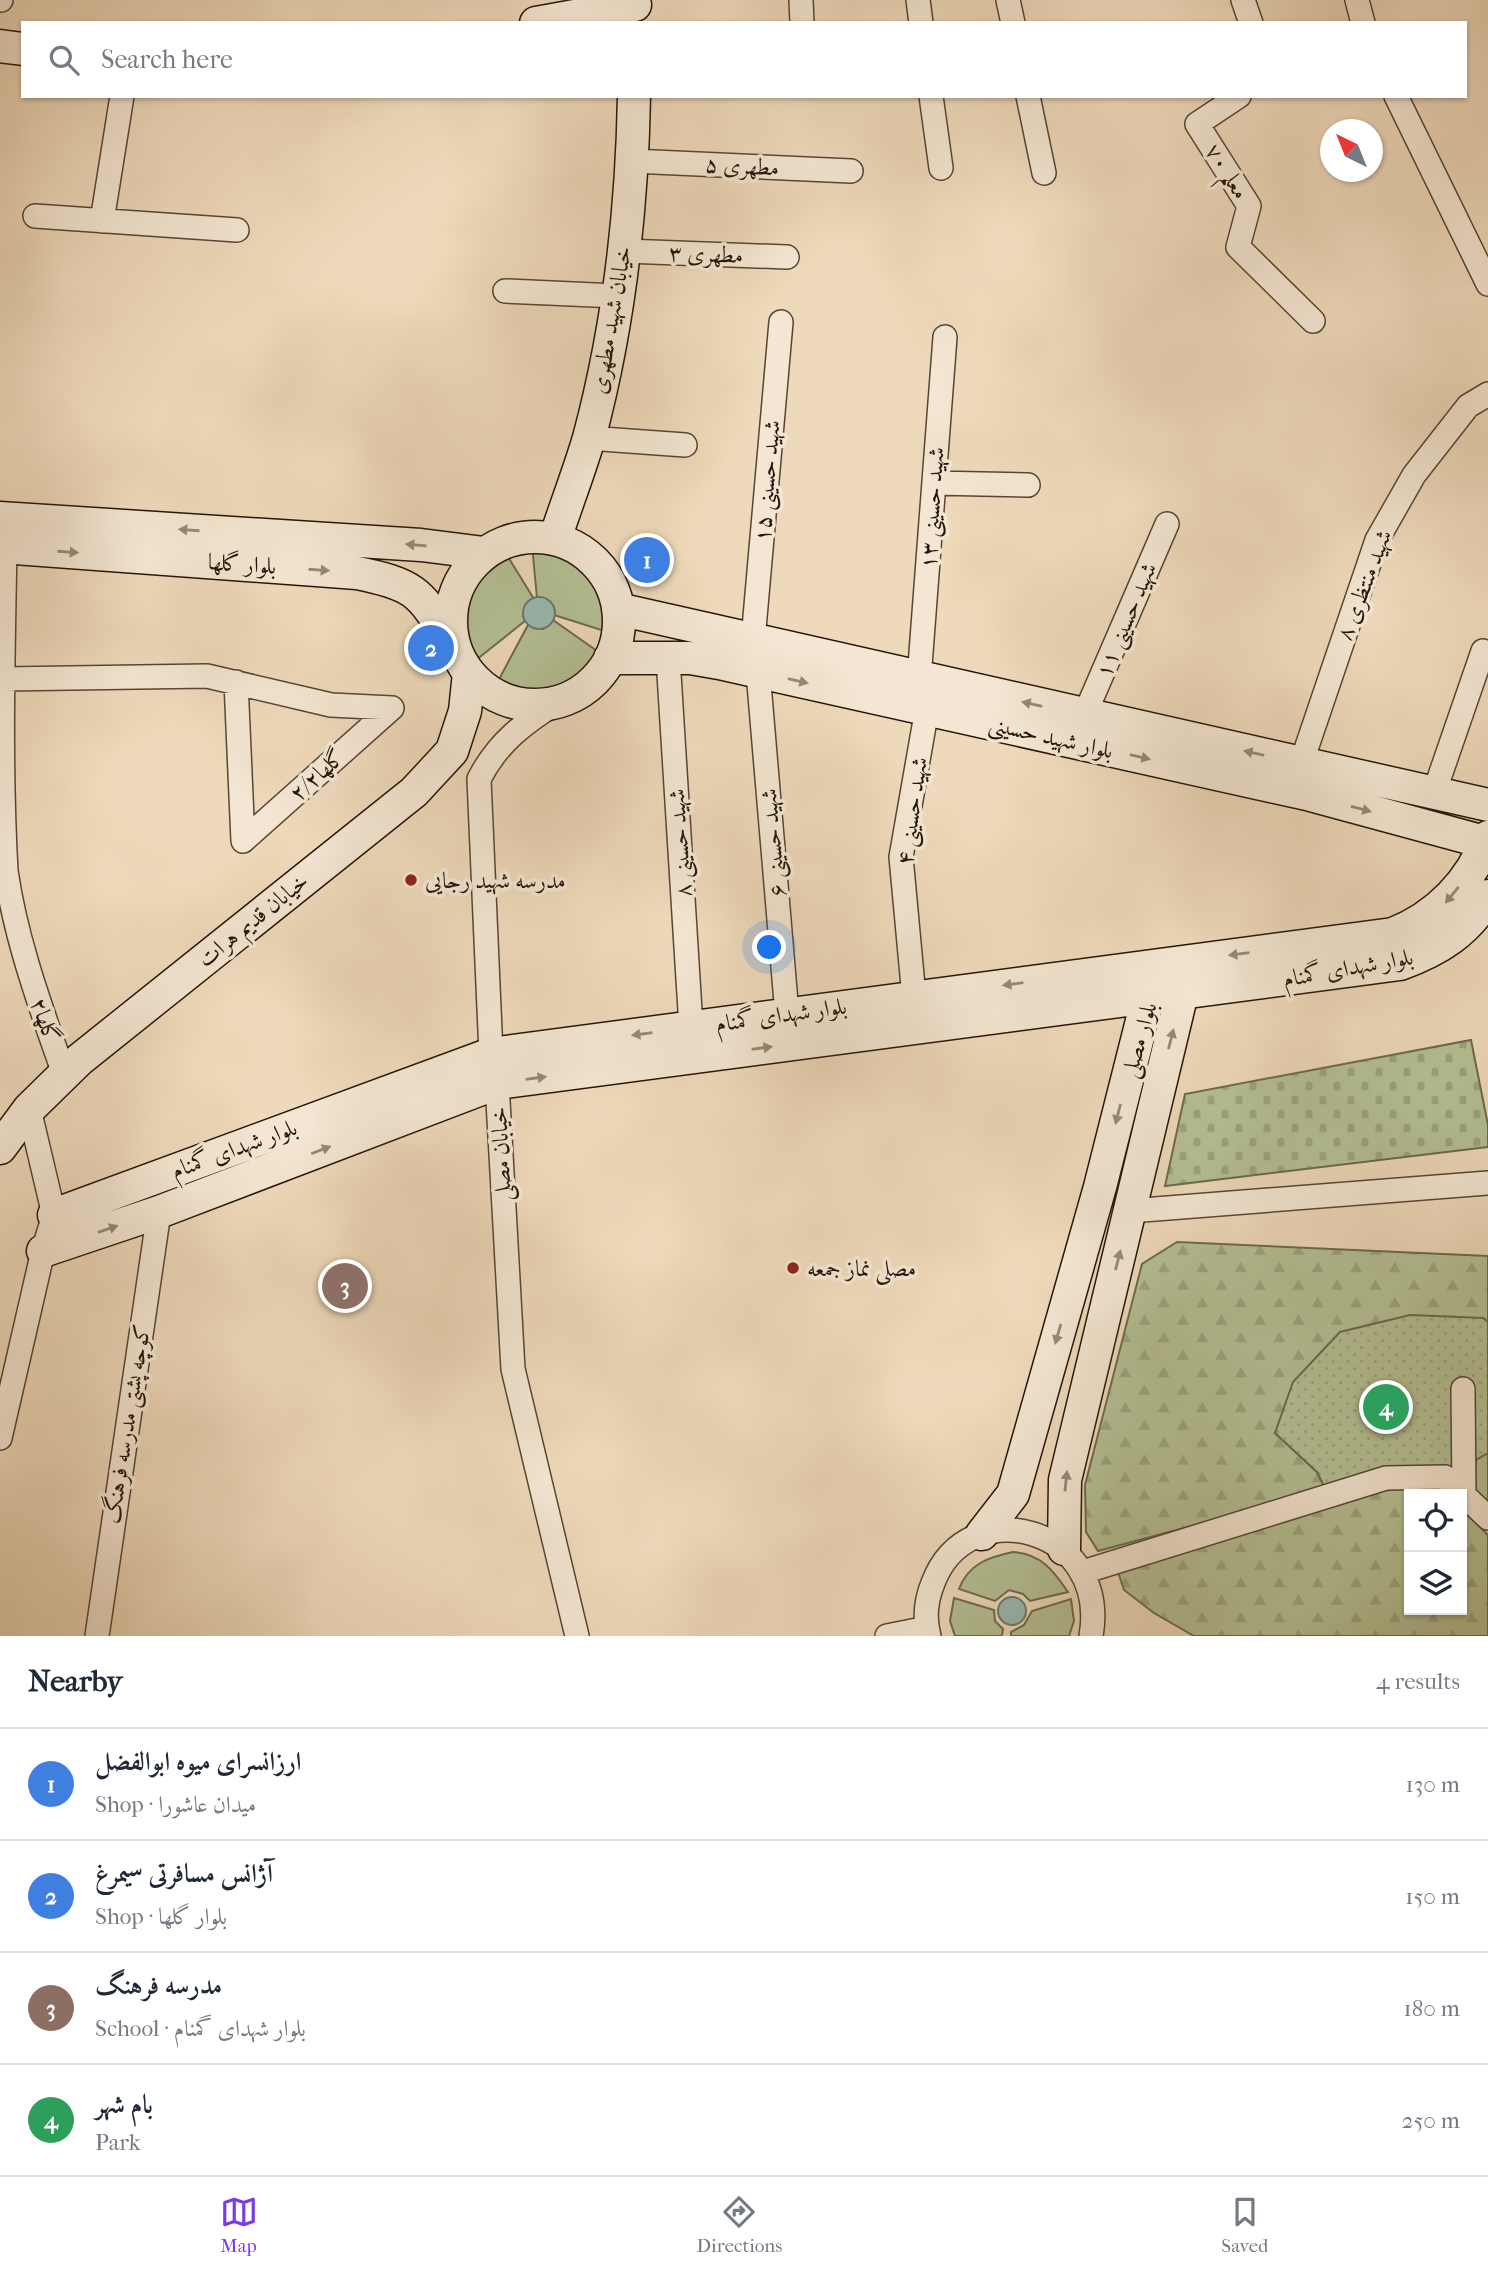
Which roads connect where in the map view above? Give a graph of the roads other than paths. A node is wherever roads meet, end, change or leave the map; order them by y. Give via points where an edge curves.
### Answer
1 (801, 0) edge
2 (918, 0) edge
3 (1008, 0) edge
4 (1243, 0) edge
5 (1357, 0) edge
6 (575, 8) edge
7 (635, 9) edge
8 (541, 21) edge
9 (802, 21) edge
10 (921, 21) edge
11 (1013, 21) edge
12 (1250, 21) edge
13 (1362, 21) edge
14 (0, 46) edge
15 (21, 49) edge
16 (122, 98) edge
17 (634, 98) edge
18 (931, 98) edge
19 (1028, 98) edge
20 (1236, 98) edge
21 (1397, 98) edge
22 (632, 161) junction
23 (941, 167) dead end
24 (851, 171) dead end
25 (1044, 173) dead end
26 (35, 216) dead end
27 (102, 221) junction
28 (237, 230) dead end
29 (625, 251) junction
30 (788, 257) dead end
31 (1488, 284) edge
32 (505, 291) dead end
33 (617, 296) junction
34 (1313, 321) dead end
35 (781, 322) dead end
36 (945, 337) dead end
37 (1488, 394) edge
38 (588, 439) junction
39 (685, 445) dead end
40 (934, 483) junction
41 (1028, 485) dead end
42 (1167, 524) dead end
43 (2, 537) edge
44 (555, 538) junction
45 (484, 553) junction
46 (618, 609) junction
47 (753, 640) junction
48 (453, 645) junction
49 (685, 648) junction
50 (1483, 651) dead end
51 (610, 658) junction
52 (758, 672) junction
53 (469, 673) junction
54 (919, 678) junction
55 (3, 679) junction
56 (236, 682) junction
57 (559, 701) junction
58 (927, 709) junction
59 (1084, 716) junction
60 (1301, 764) junction
61 (1434, 793) junction
62 (1488, 805) edge
63 (1487, 841) edge
64 (1488, 896) edge
65 (1177, 962) junction
66 (1182, 993) junction
67 (914, 997) junction
68 (1148, 997) junction
69 (788, 1014) junction
70 (691, 1027) junction
71 (494, 1069) junction
72 (64, 1074) junction
73 (29, 1109) junction
74 (0, 1149) edge
75 (1488, 1182) edge
76 (1130, 1211) junction
77 (159, 1212) junction
78 (54, 1215) junction
79 (43, 1251) junction
80 (1463, 1389) dead end
81 (0, 1438) edge
82 (1457, 1489) edge
83 (1464, 1489) edge
84 (1467, 1499) edge
85 (1488, 1518) edge
86 (982, 1534) junction
87 (1074, 1560) junction
88 (928, 1632) edge
89 (97, 1636) edge
90 (577, 1636) edge
91 (887, 1636) edge
92 (1091, 1636) edge

1 - 9 street
2 - 10 street
3 - 11 street
4 - 12 street
5 - 13 street
6 - 7 street
6 - 8 street
14 - 15 street
16 - 27 street
17 - 22 street, خیابان شهید مطهری
18 - 23 street
19 - 25 street
20 - 34 street, معلم ۷۰ via 1197,124 1249,206 1238,247
21 - 31 street
22 - 24 street, مطهری ۵
22 - 29 street, خیابان شهید مطهری
26 - 27 street
27 - 28 street
29 - 30 street, مطهری ۳
29 - 33 street, خیابان شهید مطهری
32 - 33 street
33 - 38 street, خیابان شهید مطهری
35 - 47 street, شهید حسینی ۱۵
36 - 40 street, شهید حسینی ۱۳
37 - 60 street, شهید منتظری ۸ via 1468,406 1413,475 1377,540
38 - 39 street
38 - 44 street, خیابان شهید مطهری
40 - 41 street
40 - 54 street, شهید حسینی ۱۳
42 - 59 street, شهید حسینی ۱۱
45 -> 43 street, بلوار گلها via 421,545
43 -> 48 street, بلوار گلها via 390,579 421,595
43 - 55 street, گلها۲
44 - 45 street via 506,541
44 - 46 street via 579,548 598,564
45 - 48 street via 454,594
46 - 49 street, بلوار شهید حسینی
46 - 51 street via 618,634
47 - 49 street, بلوار شهید حسینی
47 - 54 street, بلوار شهید حسینی
48 - 53 street
49 - 51 street, بلوار شهید حسینی
49 - 52 street, بلوار شهید حسینی
49 - 70 street, شهید حسینی ۸
50 - 61 street
51 - 57 street via 589,685
52 -> 58 street, بلوار شهید حسینی
52 - 69 street, شهید حسینی ۶
53 - 57 street via 480,686 504,700 531,705
53 - 72 street, خیابان قدیم هرات via 465,711 452,751 414,792
59 -> 54 street, بلوار شهید حسینی
55 - 56 street, گلها۲/۲ via 207,676
55 - 72 street, گلها۲ via 1,778 6,870 25,960
56 - 56 street, گلها۲/۲ via 331,705 392,708 243,841
57 - 71 street, خیابان مصلی via 510,734 479,779
58 -> 63 street, بلوار شهید حسینی via 1311,795
58 - 67 street, شهید حسینی ۴ via 901,857
60 -> 59 street, بلوار شهید حسینی
60 - 61 street, بلوار شهید حسینی
61 - 62 street, بلوار شهید حسینی
63 -> 65 street, بلوار شهدای گمنام via 1440,909 1393,934
64 - 66 street, بلوار شهدای گمنام via 1461,932 1430,953 1400,964
65 - 66 street, بلوار مصلی
65 -> 67 street, بلوار شهدای گمنام
65 - 68 street, بلوار مصلی
66 - 68 street, بلوار شهدای گمنام
76 -> 66 street, بلوار مصلی
67 - 69 street, بلوار شهدای گمنام
71 -> 68 street, بلوار شهدای گمنام
68 -> 86 street, بلوار مصلی via 1013,1494
69 - 70 street, بلوار شهدای گمنام
70 -> 71 street, بلوار شهدای گمنام
77 -> 71 street, بلوار شهدای گمنام
71 - 78 street, بلوار شهدای گمنام
71 - 90 street, خیابان مصلی via 513,1369
72 - 73 street, خیابان قدیم هرات
73 - 74 street, خیابان قدیم هرات
73 - 78 street
75 - 76 street
87 -> 76 street, بلوار مصلی via 1065,1480
79 -> 77 street, بلوار شهدای گمنام
77 - 89 street, کوچه پشتی مدرسه فرهنگ
78 - 79 street
79 - 81 street
80 - 83 street
82 - 87 street via 1445,1477 1385,1478
84 - 85 street
86 - 87 street via 1030,1533
86 - 88 street via 957,1549 937,1571 927,1598
87 - 92 street via 1093,1599
88 - 91 street

